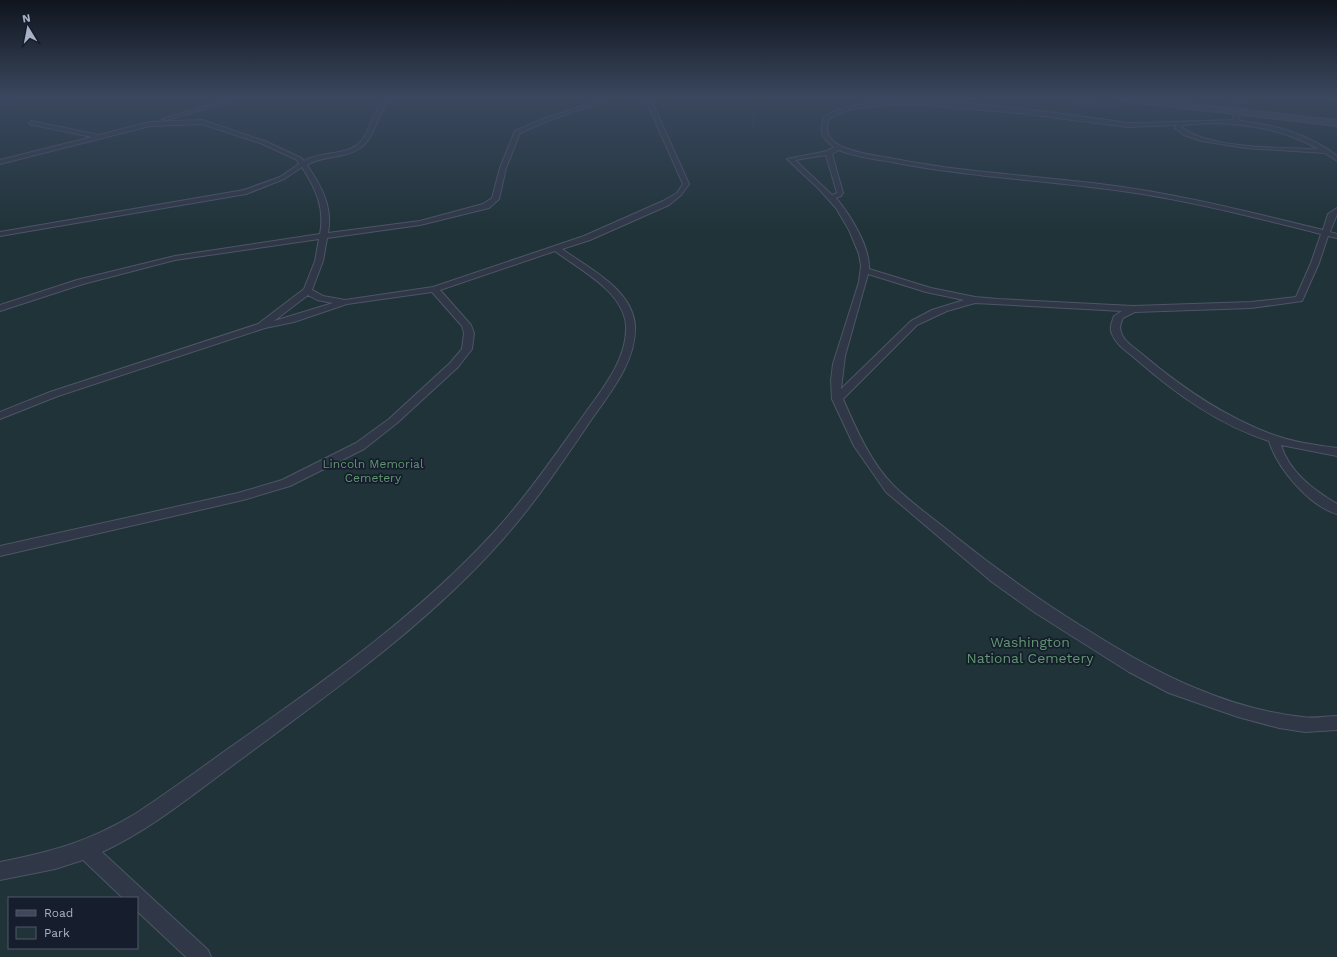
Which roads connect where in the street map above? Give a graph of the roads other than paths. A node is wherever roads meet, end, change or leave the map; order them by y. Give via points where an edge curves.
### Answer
1 (77, 143) edge
2 (263, 143) edge
3 (362, 143) edge
4 (513, 143) edge
5 (668, 143) edge
6 (832, 143) edge
7 (1225, 143) edge
8 (1311, 143) edge
9 (839, 147) junction
10 (1328, 151) junction
11 (1337, 151) edge
12 (830, 153) junction
13 (1337, 159) edge
14 (0, 162) edge
15 (303, 164) junction
16 (833, 197) junction
17 (1337, 210) edge
18 (1326, 233) junction
19 (0, 234) edge
20 (325, 236) junction
21 (1337, 236) edge
22 (555, 248) junction
23 (864, 270) junction
24 (434, 289) junction
25 (308, 290) junction
26 (975, 300) junction
27 (346, 302) junction
28 (0, 308) edge
29 (1133, 310) junction
30 (261, 326) junction
31 (837, 399) junction
32 (0, 416) edge
33 (1274, 439) junction
34 (1337, 452) edge
35 (1337, 510) edge
36 (0, 552) edge
37 (1337, 723) edge
38 (84, 849) junction
39 (0, 871) edge
40 (136, 897) edge
41 (138, 899) edge
42 (201, 957) edge

1 - 14 lane
2 - 15 lane via 299,158
3 - 15 lane via 359,147 341,154 317,157
4 - 20 lane via 495,199 486,206 463,214 420,223
5 - 22 lane via 685,180 684,189 666,203 642,215
6 - 9 lane
7 - 10 lane
8 - 10 lane
9 - 12 lane
9 - 18 lane via 924,167 1111,186 1211,205
10 - 11 lane
10 - 13 lane
12 - 16 lane via 840,193
12 - 16 lane via 790,159
15 - 19 lane via 278,180 246,192
15 - 20 lane via 323,198
16 - 23 lane via 855,232 864,260
17 - 18 lane via 1332,214
18 - 21 lane
18 - 29 lane via 1299,299 1251,305
20 - 25 lane via 320,261
20 - 28 lane via 175,258 80,282
22 - 24 lane
22 - 38 lane via 616,292 626,311 631,334 628,349 619,368 560,458 483,552 423,608 313,698 148,816 107,840
23 - 26 lane via 910,285
23 - 31 lane via 837,368
24 - 27 lane
24 - 36 lane via 466,325 469,333 466,349 454,365 393,421 360,446 286,483 239,497
25 - 27 lane via 320,298
25 - 30 lane
26 - 29 lane
26 - 31 lane via 939,310 918,320
27 - 30 lane via 291,320
29 - 33 lane via 1119,316 1115,327 1117,334 1128,347 1153,369 1204,406 1245,428
30 - 32 lane via 54,394
31 - 37 lane via 852,435 875,472 890,489 997,578 1039,608 1134,667 1175,688 1278,721 1305,725
33 - 34 lane
33 - 35 lane via 1280,458 1291,472
38 - 39 lane via 62,858
38 - 40 lane
41 - 42 lane

